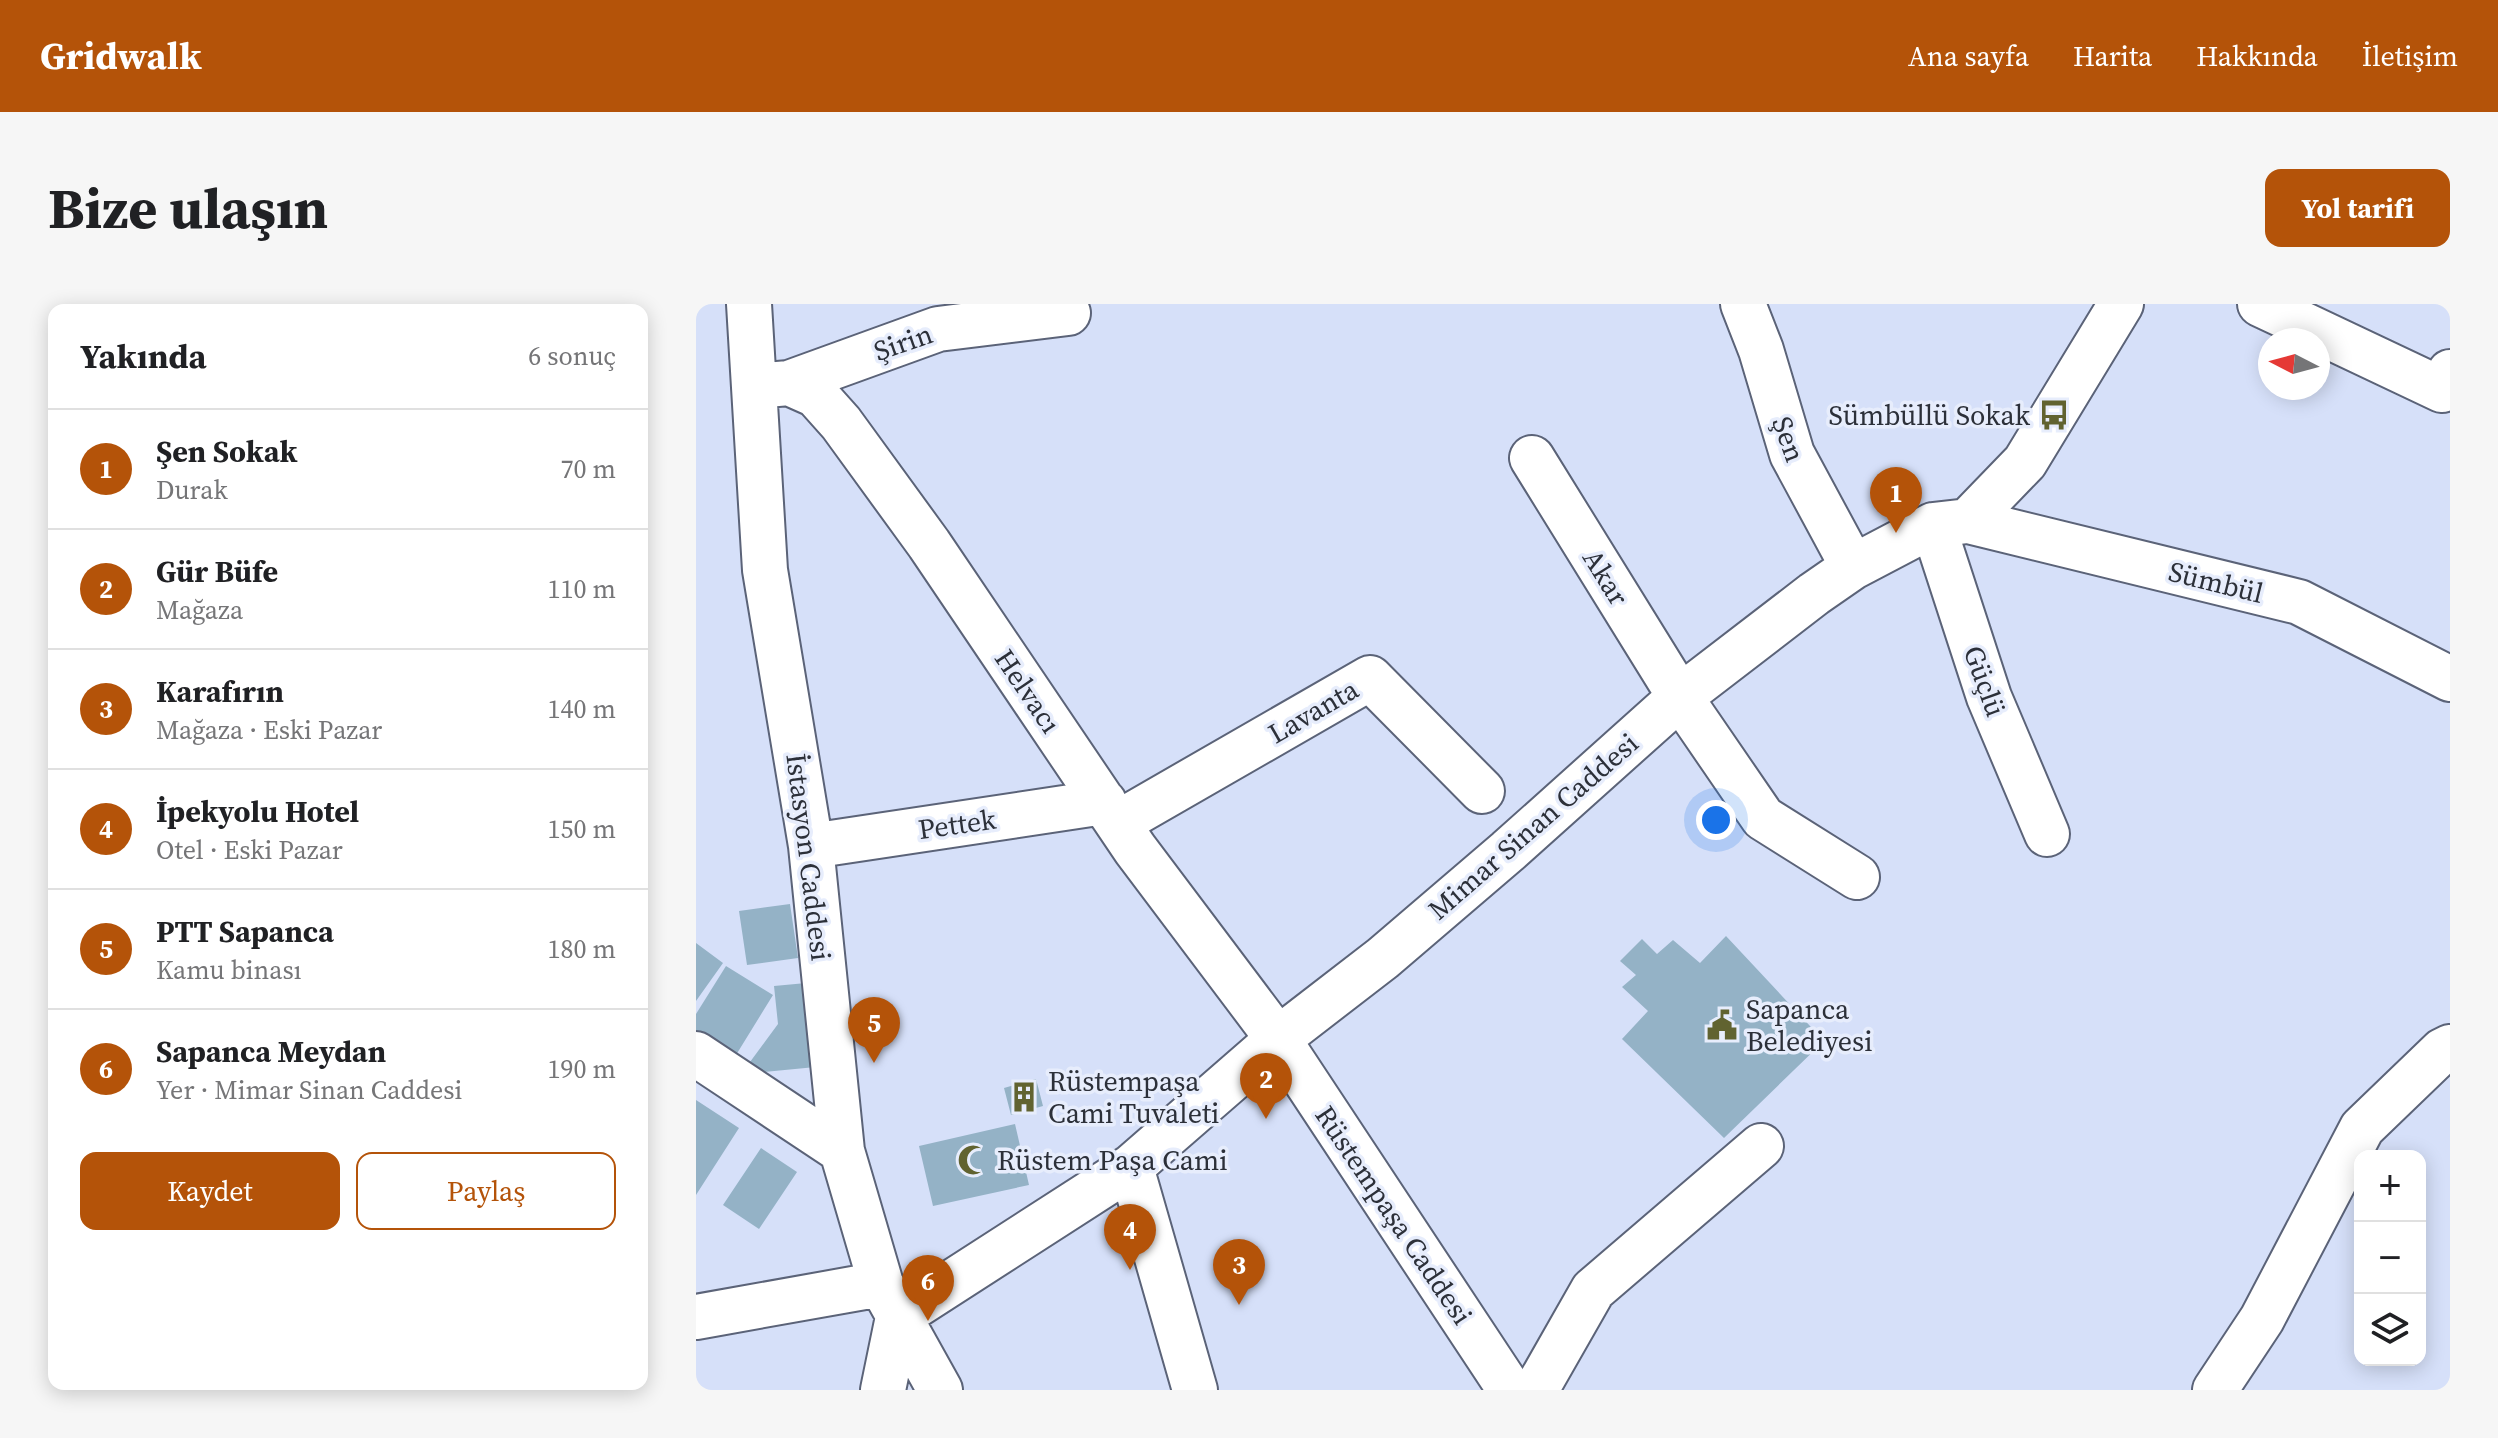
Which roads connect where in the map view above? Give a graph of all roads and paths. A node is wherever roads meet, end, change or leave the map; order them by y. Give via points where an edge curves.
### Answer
1 (749, 304) edge
2 (1743, 304) edge
3 (2121, 304) edge
4 (2260, 304) edge
5 (1068, 313) dead end
6 (2450, 372) edge
7 (772, 384) junction
8 (1532, 458) dead end
9 (1950, 523) junction
10 (1853, 567) junction
11 (2450, 679) edge
12 (1680, 697) junction
13 (1482, 791) dead end
14 (1111, 813) junction
15 (2047, 834) dead end
16 (811, 846) junction
17 (1857, 877) dead end
18 (1278, 1039) junction
19 (2450, 1047) edge
20 (696, 1054) edge
21 (1761, 1146) dead end
22 (842, 1151) junction
23 (1131, 1167) junction
24 (890, 1301) junction
25 (696, 1317) edge
26 (883, 1390) edge
27 (940, 1390) edge
28 (1195, 1390) edge
29 (1510, 1390) edge
30 (1536, 1390) edge
31 (2215, 1390) edge

1 - 7 street, İstasyon Caddesi
2 - 10 street, Şen via 1792,454
3 - 9 street, Mimar Sinan Caddesi via 2025,462
4 - 6 street via 2442,390
5 - 7 street, Şirin via 938,329
7 - 14 street, Helvacı via 816,395 841,423
7 - 16 street, İstasyon Caddesi via 765,570
8 - 12 street, Akar
9 - 10 street, Mimar Sinan Caddesi
9 - 11 street, Sümbül via 2299,602
9 - 15 street, Güçlü via 1989,697
10 - 12 street, Mimar Sinan Caddesi
12 - 17 street, Akar via 1763,818
12 - 18 street, Mimar Sinan Caddesi via 1383,958
13 - 14 street, Lavanta via 1370,678
14 - 16 street, Pettek
14 - 18 street, Helvacı
16 - 22 street, İstasyon Caddesi
18 - 23 street, Mimar Sinan Caddesi
18 - 29 street, Rüstempaşa Caddesi
19 - 31 street via 2362,1128 2262,1319
20 - 22 street
21 - 30 street via 1593,1290
22 - 24 street, İstasyon Caddesi
23 - 24 street, Mimar Sinan Caddesi
23 - 28 street
24 - 25 street
24 - 26 street
24 - 27 street, İstasyon Caddesi

